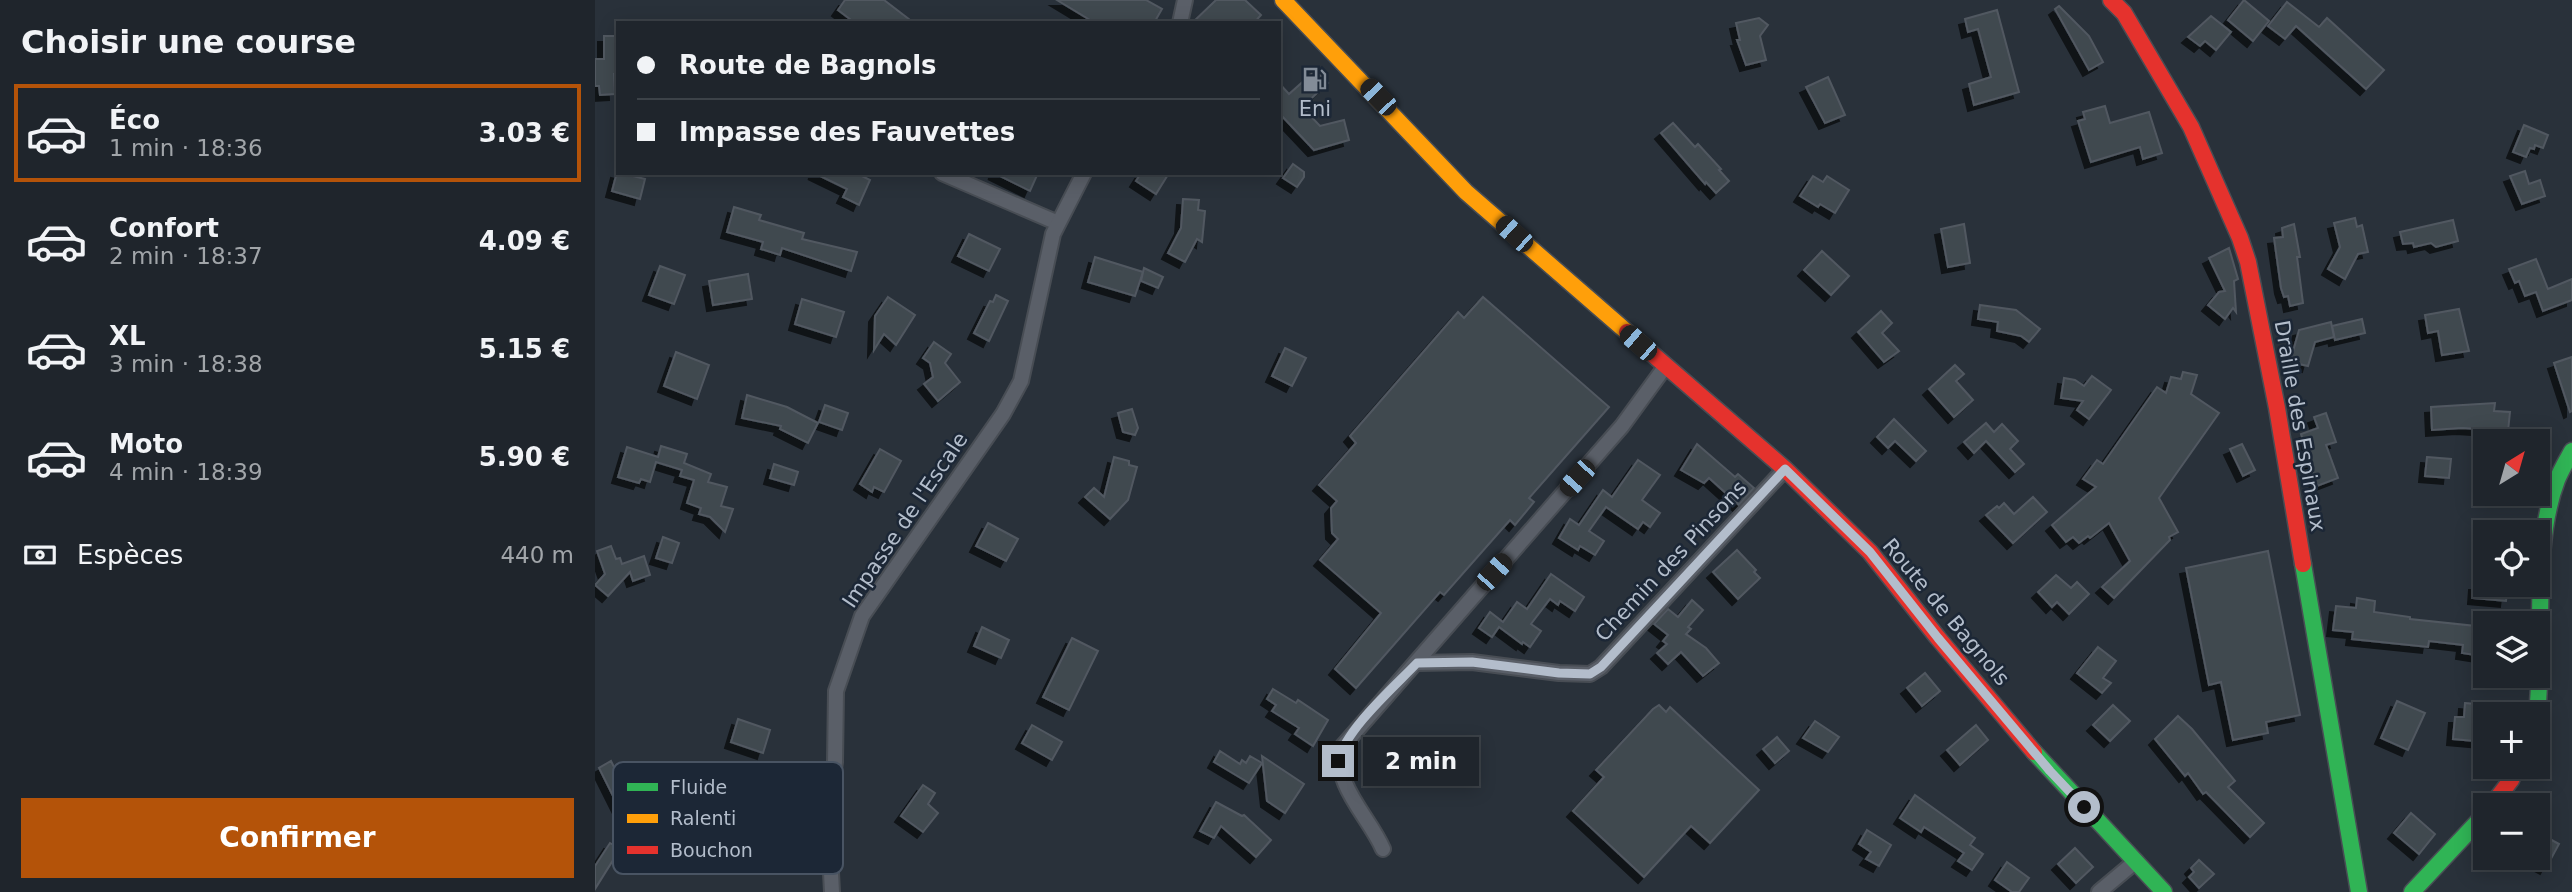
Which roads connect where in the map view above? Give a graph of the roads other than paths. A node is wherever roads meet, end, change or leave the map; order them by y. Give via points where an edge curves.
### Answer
1 (1185, 0) edge
2 (1283, 0) edge
3 (2111, 0) edge
4 (1180, 21) edge
5 (947, 175) edge
6 (1083, 175) edge
7 (1058, 223) junction
8 (1665, 367) junction
9 (2572, 451) edge
10 (1785, 469) junction
11 (1417, 663) junction
12 (2539, 702) edge
13 (835, 762) edge
14 (2473, 829) edge
15 (1383, 849) dead end
16 (2136, 861) junction
17 (831, 874) edge
18 (832, 892) edge
19 (2099, 892) edge
20 (2164, 892) edge
21 (2359, 892) edge
22 (2412, 892) edge

1 - 4 street
2 - 8 street, Route de Bagnols via 1466,192
3 - 21 street, Draille des Espinaux via 2125,13 2191,127 2248,262
5 - 7 street
6 - 7 street, Impasse de l'Escale
7 - 13 street, Impasse de l'Escale via 1021,381 1003,414 862,617 836,691
8 - 10 street, Route de Bagnols
8 - 11 street via 1622,426
9 - 12 street via 2555,481 2545,535
10 - 11 street, Chemin des Pinsons via 1590,674 1472,662
10 - 16 street, Route de Bagnols via 1870,552 2050,771
11 - 15 street via 1357,727 1338,761 1342,777
14 - 22 street
16 - 19 street
16 - 20 street, Route de Bagnols
17 - 18 street, Impasse de l'Escale

